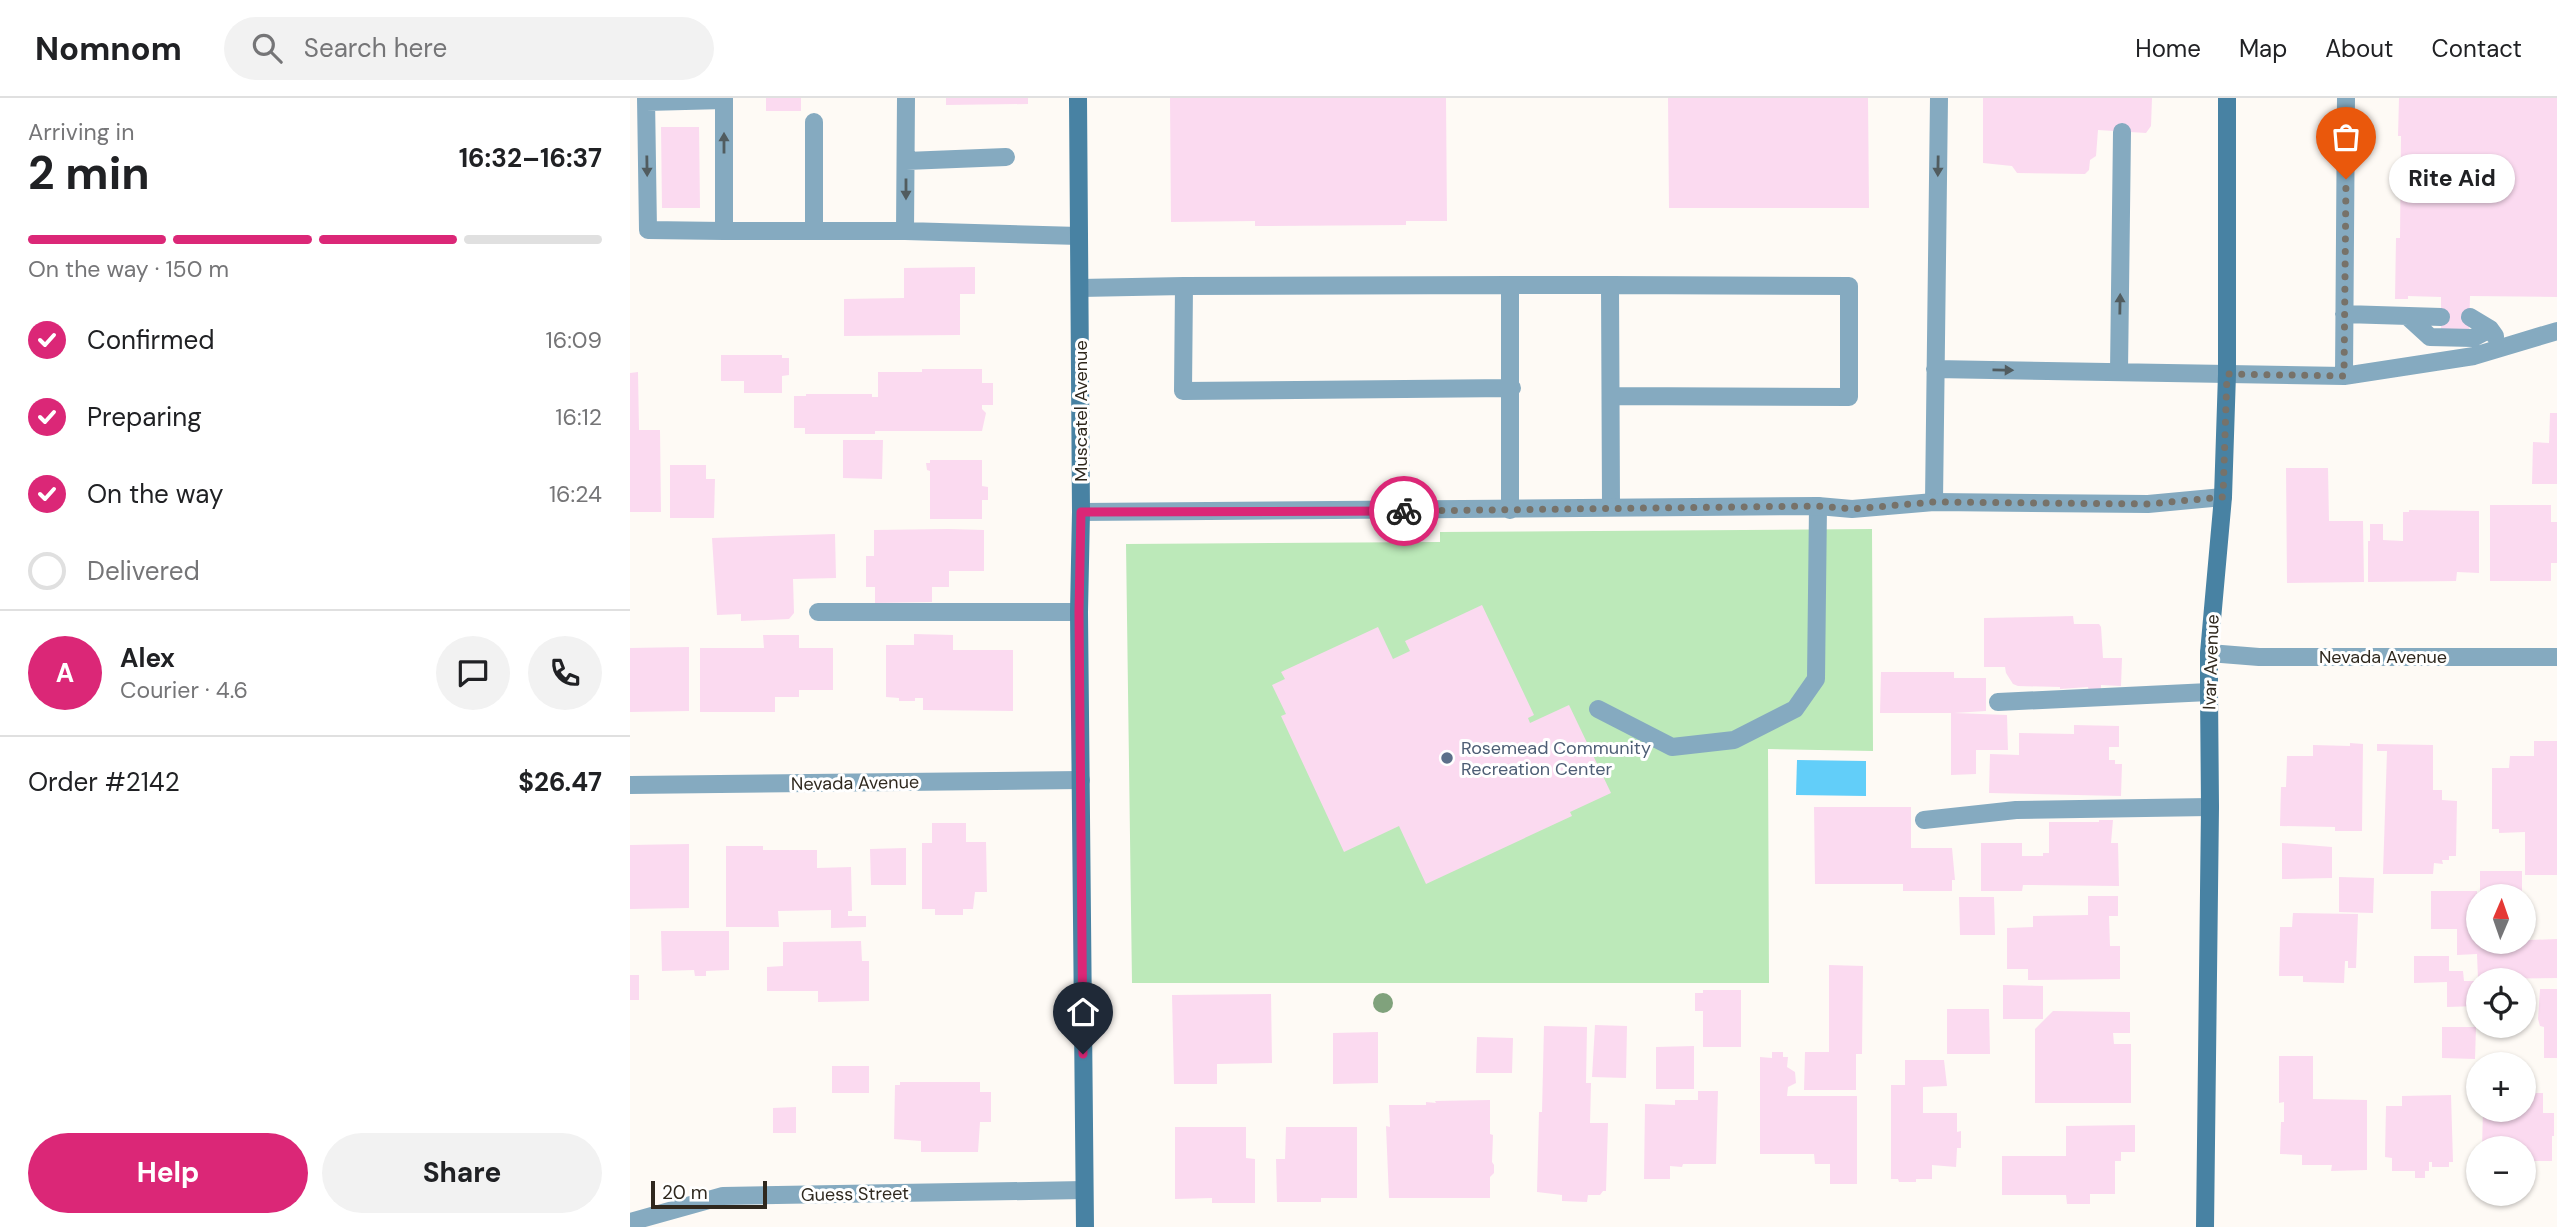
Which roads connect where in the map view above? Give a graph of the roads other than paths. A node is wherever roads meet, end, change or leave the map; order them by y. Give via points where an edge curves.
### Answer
1 (906, 98) edge
2 (1079, 98) edge
3 (1939, 98) edge
4 (2227, 98) edge
5 (2346, 98) edge
6 (724, 99) edge
7 (646, 100) edge
8 (814, 122) dead end
9 (2122, 132) dead end
10 (1006, 156) dead end
11 (906, 161) junction
12 (724, 231) junction
13 (814, 231) junction
14 (905, 231) junction
15 (639, 232) edge
16 (1079, 236) junction
17 (1510, 285) junction
18 (1610, 285) junction
19 (1184, 286) junction
20 (1080, 288) junction
21 (2344, 314) junction
22 (2407, 316) junction
23 (2441, 317) dead end
24 (2470, 317) dead end
25 (2490, 329) junction
26 (2557, 331) edge
27 (2504, 346) junction
28 (1935, 369) junction
29 (2119, 372) junction
30 (2227, 374) junction
31 (2344, 376) junction
32 (1512, 388) junction
33 (1611, 396) junction
34 (2223, 497) junction
35 (1934, 502) junction
36 (1818, 506) junction
37 (1611, 507) junction
38 (1510, 510) junction
39 (1081, 512) junction
40 (818, 612) dead end
41 (1079, 612) junction
42 (2209, 653) junction
43 (2557, 657) edge
44 (2209, 692) junction
45 (1998, 702) dead end
46 (1598, 709) dead end
47 (1081, 780) junction
48 (630, 785) edge
49 (2210, 807) junction
50 (1924, 820) dead end
51 (1084, 1190) junction
52 (630, 1222) edge
53 (1085, 1227) edge
54 (2205, 1227) edge

1 - 11 street
2 - 16 street, Muscatel Avenue
3 -> 28 street
4 - 30 street, Ivar Avenue
5 - 21 street
6 - 7 street
12 -> 6 street
7 -> 15 street
8 - 13 street
29 -> 9 street
10 - 11 street
11 -> 14 street
12 - 13 street
12 - 15 street
13 - 14 street
14 - 16 street
16 - 20 street, Muscatel Avenue
17 - 18 street
17 - 19 street
17 - 32 street
18 - 33 street
18 - 33 street via 1849,286 1849,397
19 - 20 street
19 - 32 street via 1183,391
20 - 39 street, Muscatel Avenue
21 - 22 street
21 - 31 street
22 - 23 street
22 - 25 street via 2430,337 2473,338
24 - 25 street
25 - 27 street
26 - 27 street
27 - 31 street via 2474,356
28 -> 29 street
28 - 35 street
29 - 30 street
30 - 31 street
30 - 34 street, Ivar Avenue
32 - 38 street
33 - 37 street
34 - 35 street via 2148,504
34 - 42 street, Ivar Avenue
35 - 36 street via 1852,509
36 - 37 street
36 - 46 street via 1816,679 1796,709 1734,740 1672,747
37 - 38 street
38 - 39 street
39 - 41 street, Muscatel Avenue
40 - 41 street
41 - 47 street, Muscatel Avenue
42 - 43 street, Nevada Avenue
42 - 44 street, Ivar Avenue
44 - 45 street
44 - 49 street, Ivar Avenue
47 - 48 street, Nevada Avenue
47 - 51 street, Muscatel Avenue
49 - 50 street via 2016,810
49 - 54 street, Ivar Avenue
51 - 52 street, Guess Street via 723,1196
51 - 53 street, Muscatel Avenue

